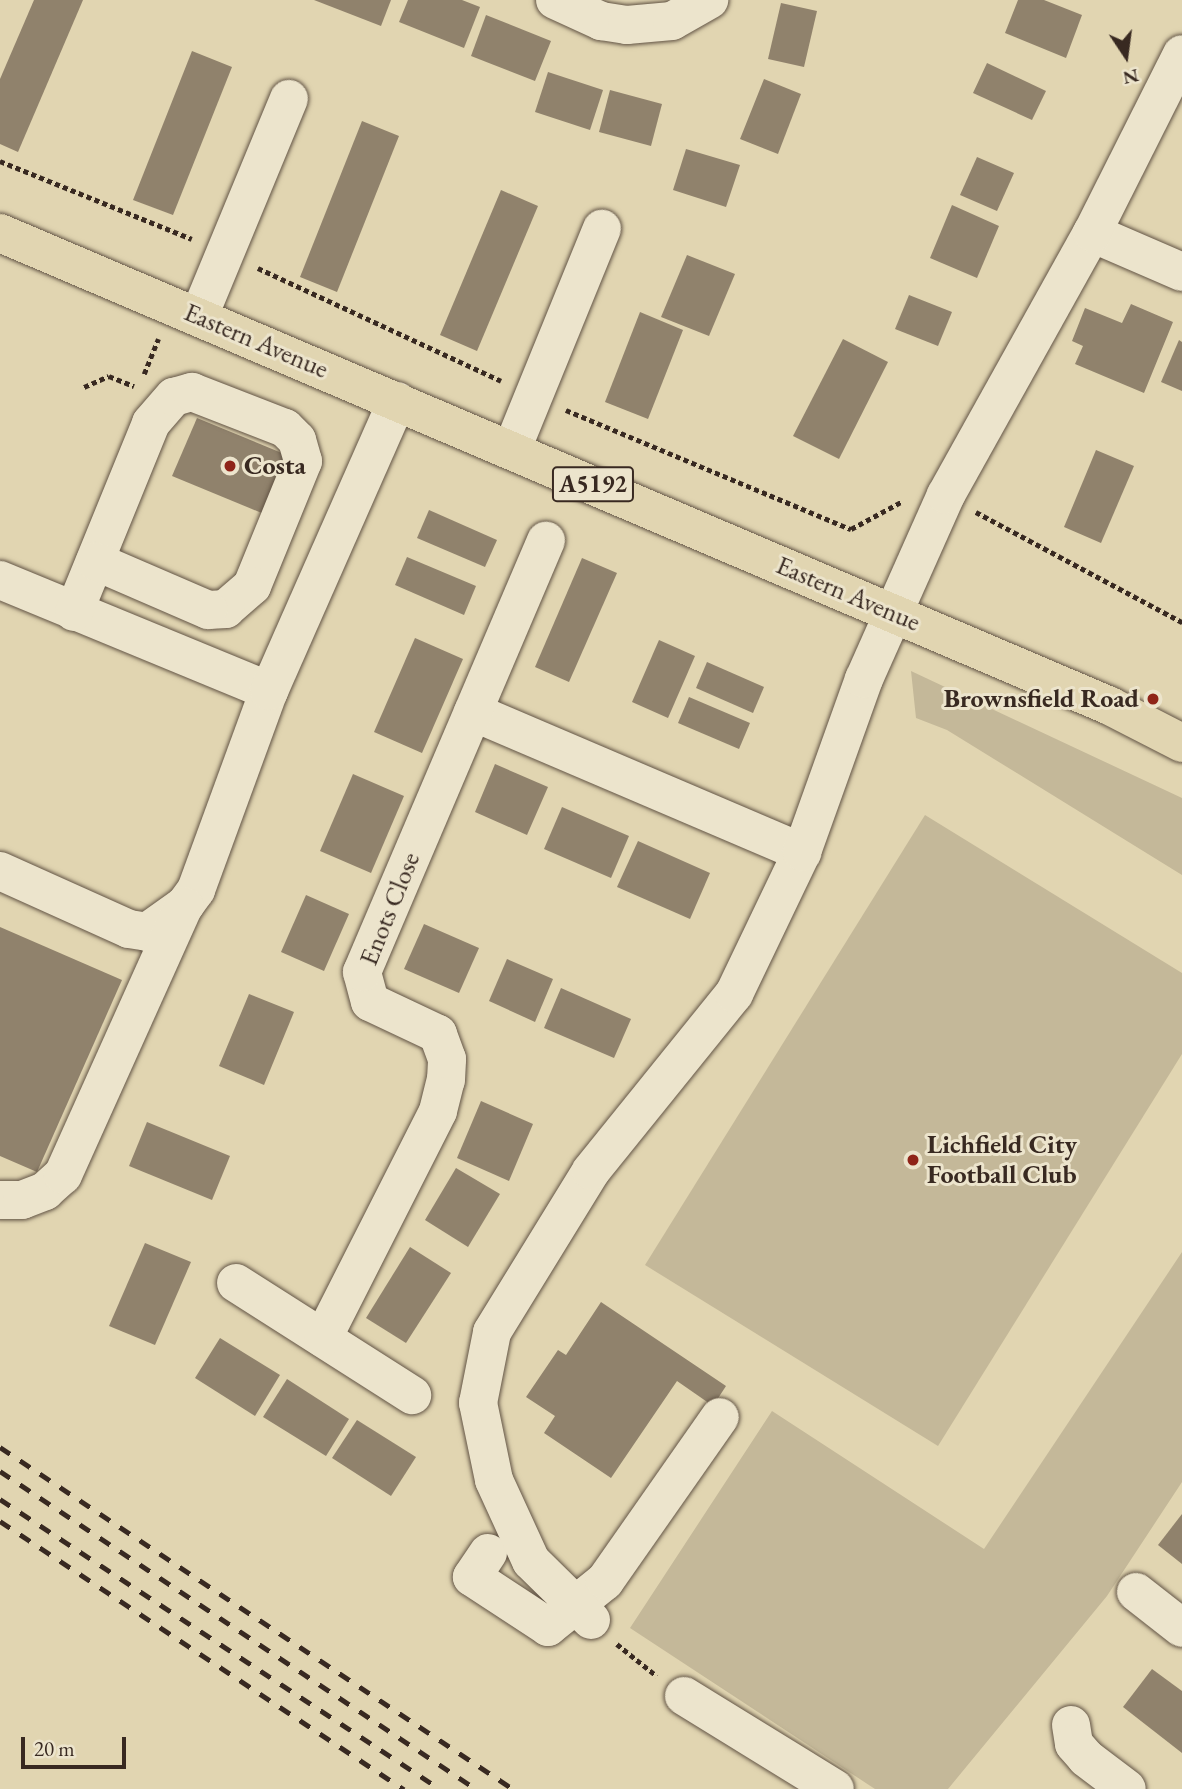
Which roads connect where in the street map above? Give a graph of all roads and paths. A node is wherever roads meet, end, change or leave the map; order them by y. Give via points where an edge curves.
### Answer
1 (555, 0) edge
2 (709, 0) edge
3 (603, 10) edge
4 (1182, 54) edge
5 (289, 99) dead end
6 (0, 162) edge
7 (602, 229) dead end
8 (0, 233) edge
9 (1092, 233) junction
10 (225, 253) junction
11 (1182, 272) edge
12 (199, 316) junction
13 (84, 387) dead end
14 (138, 387) dead end
15 (532, 396) junction
16 (397, 401) junction
17 (512, 449) junction
18 (946, 495) junction
19 (546, 541) dead end
20 (95, 561) junction
21 (0, 580) edge
22 (74, 612) junction
23 (895, 615) junction
24 (1182, 622) edge
25 (269, 691) junction
26 (473, 712) junction
27 (1182, 743) edge
28 (802, 852) junction
29 (0, 871) edge
30 (185, 905) junction
31 (0, 1200) edge
32 (236, 1283) dead end
33 (323, 1339) junction
34 (412, 1395) dead end
35 (720, 1417) dead end
36 (488, 1553) dead end
37 (1136, 1592) dead end
38 (582, 1612) junction
39 (1182, 1628) edge
40 (684, 1696) joint
41 (1071, 1725) dead end
42 (835, 1789) edge
43 (1127, 1789) edge

1 - 3 street
2 - 3 street via 672,21 627,25
4 - 9 street
5 - 10 street
6 - 10 path
7 - 15 street
8 - 12 highway, Eastern Avenue / A5192
9 - 11 street
9 - 18 street
10 - 12 street
10 - 15 path
12 - 16 highway, Eastern Avenue / A5192
13 - 14 path via 108,376
15 - 17 street
15 - 18 path via 851,529 922,491
16 - 17 highway, Eastern Avenue / A5192
16 - 25 street
17 - 23 highway, Eastern Avenue / A5192
18 - 23 street
18 - 24 path
19 - 26 street, Enots Close
20 - 20 street via 151,424 174,397 192,392 285,428 297,440 303,461 256,575 242,598 226,609 208,610
20 - 22 street
21 - 22 street
22 - 25 street
23 - 27 highway, Eastern Avenue / A5192 via 1110,706
23 - 28 street via 864,679
25 - 30 street via 196,890
26 - 28 street
26 - 33 street, Enots Close via 362,972 370,1002 438,1034 447,1059 439,1111
28 - 38 street via 734,994 592,1171 492,1332 478,1402 494,1480 531,1561
29 - 30 street via 129,929 147,932
30 - 31 street via 63,1175 45,1191
32 - 33 street
33 - 34 street
35 - 38 street
36 - 38 street via 471,1577 548,1627
37 - 39 street
38 - 40 path
40 - 42 street
41 - 43 street via 1074,1744 1086,1758

